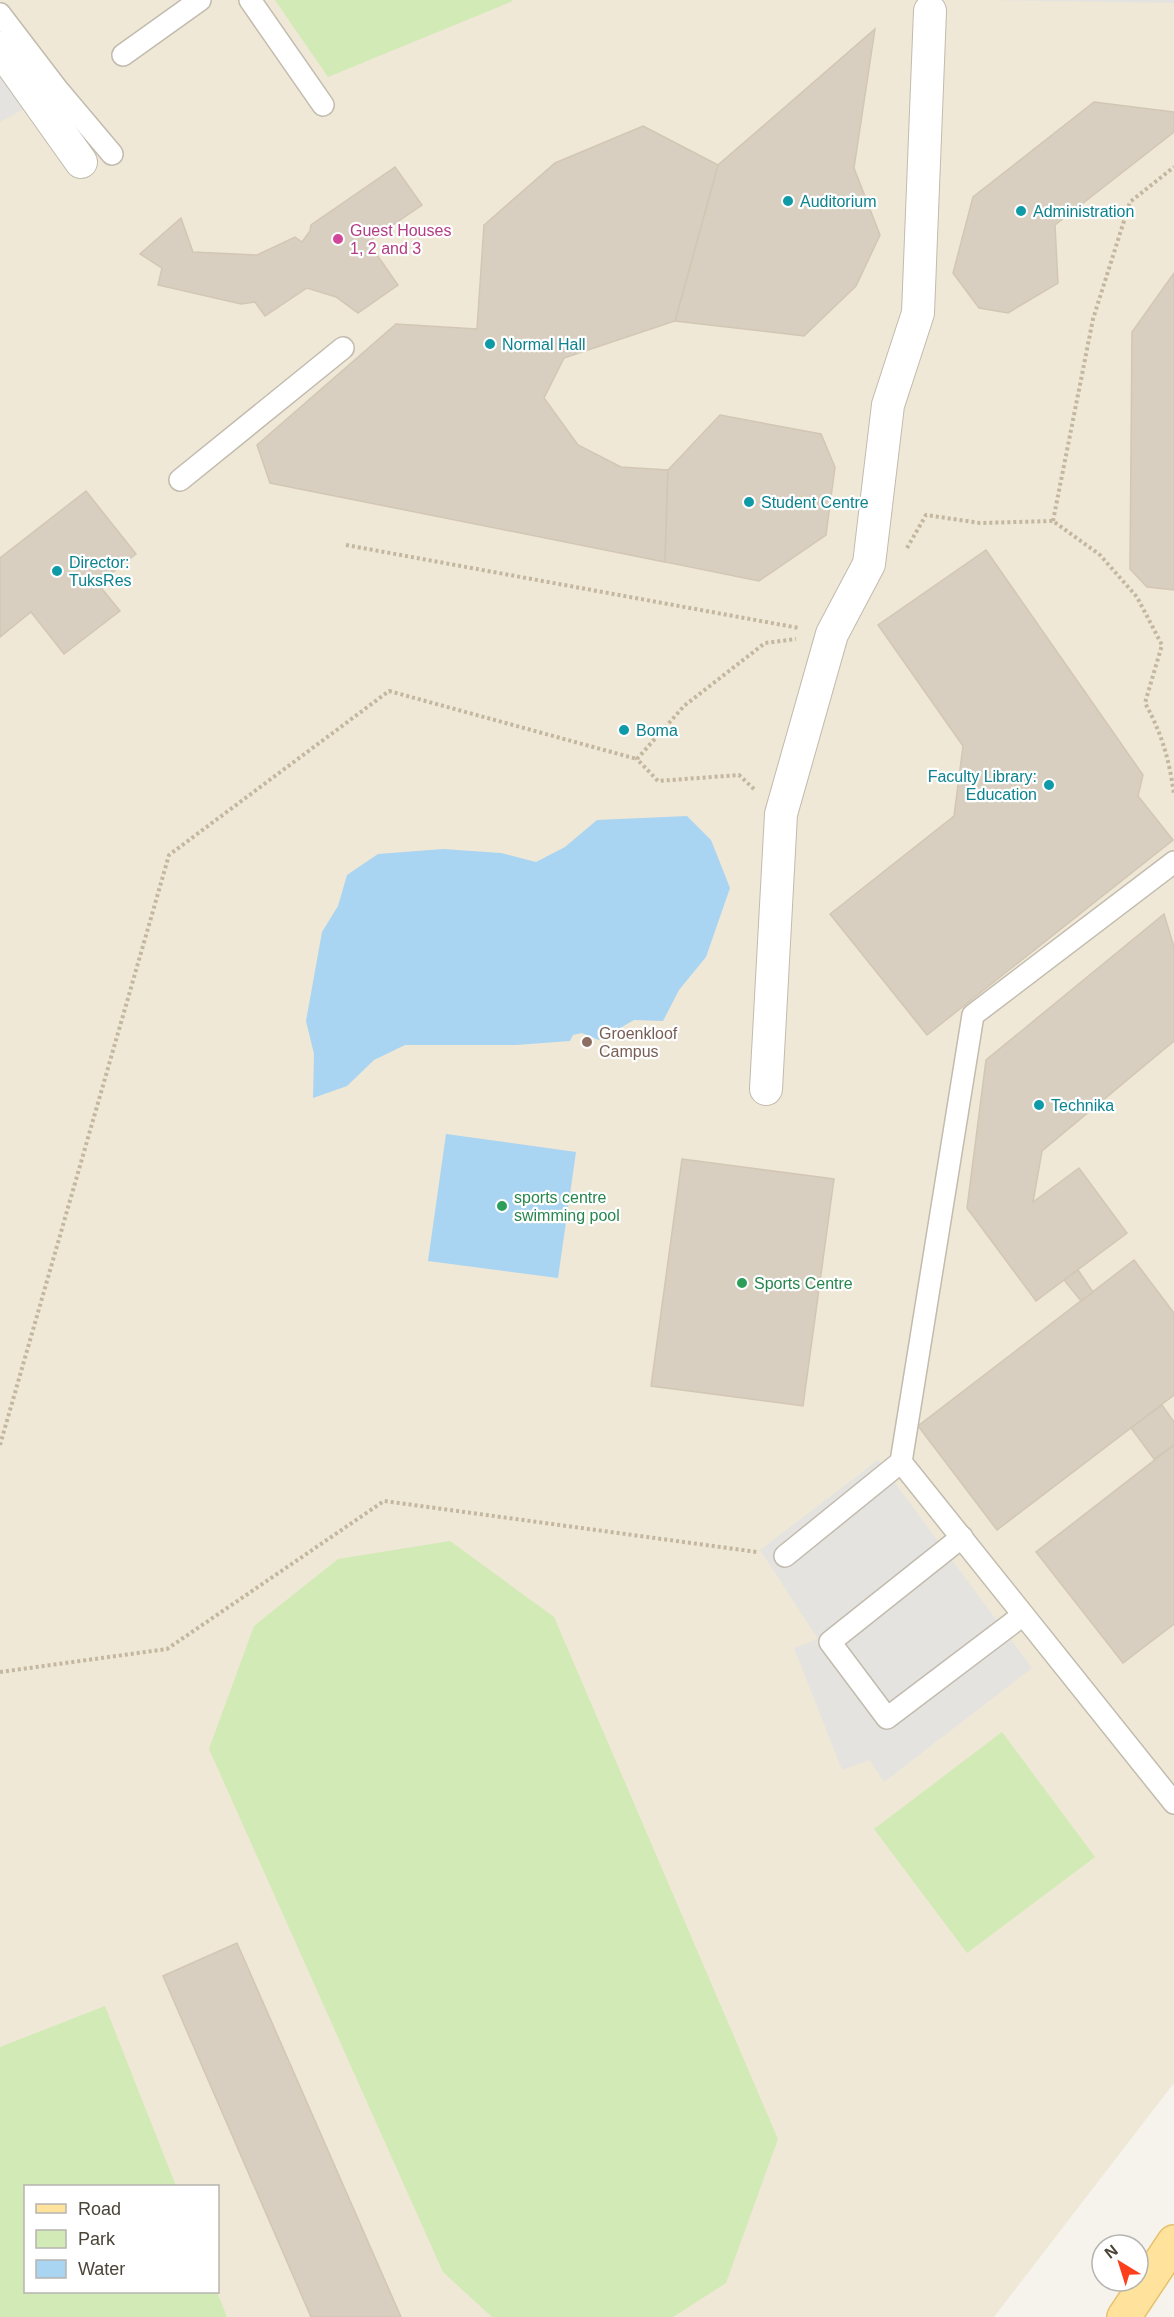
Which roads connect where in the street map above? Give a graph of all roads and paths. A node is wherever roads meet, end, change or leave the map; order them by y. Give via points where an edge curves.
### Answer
1 (200, 0) edge
2 (250, 0) edge
3 (930, 10) dead end
4 (0, 14) edge
5 (0, 48) edge
6 (123, 55) dead end
7 (323, 105) dead end
8 (112, 154) dead end
9 (81, 162) dead end
10 (1174, 167) edge
11 (343, 348) dead end
12 (180, 480) dead end
13 (1053, 521) junction
14 (346, 545) dead end
15 (901, 556) dead end
16 (832, 634) junction
17 (637, 759) junction
18 (1174, 794) edge
19 (782, 814) junction
20 (1174, 862) edge
21 (766, 1089) dead end
22 (0, 1445) edge
23 (902, 1462) junction
24 (962, 1537) junction
25 (785, 1556) joint
26 (1023, 1614) junction
27 (0, 1672) edge
28 (1174, 1803) edge
29 (1174, 2242) edge
30 (1124, 2317) edge

1 - 6 lane
2 - 7 lane
3 - 16 street via 918,313 888,405 869,564
4 - 8 lane
5 - 9 street
10 - 13 path via 1130,202 1092,319
11 - 12 lane
13 - 15 path via 981,523 926,515
13 - 18 path via 1100,555 1137,597 1162,645 1145,703 1168,757
14 - 16 path
16 - 17 path via 765,643 684,706
16 - 19 street
17 - 19 path via 658,781 739,775
17 - 22 path via 389,691 170,855
19 - 21 street
20 - 23 lane via 973,1015
23 - 24 lane
23 - 25 lane
24 - 26 lane
24 - 26 lane via 830,1642 887,1718
25 - 27 path via 384,1501 167,1649
26 - 28 lane
29 - 30 main road

